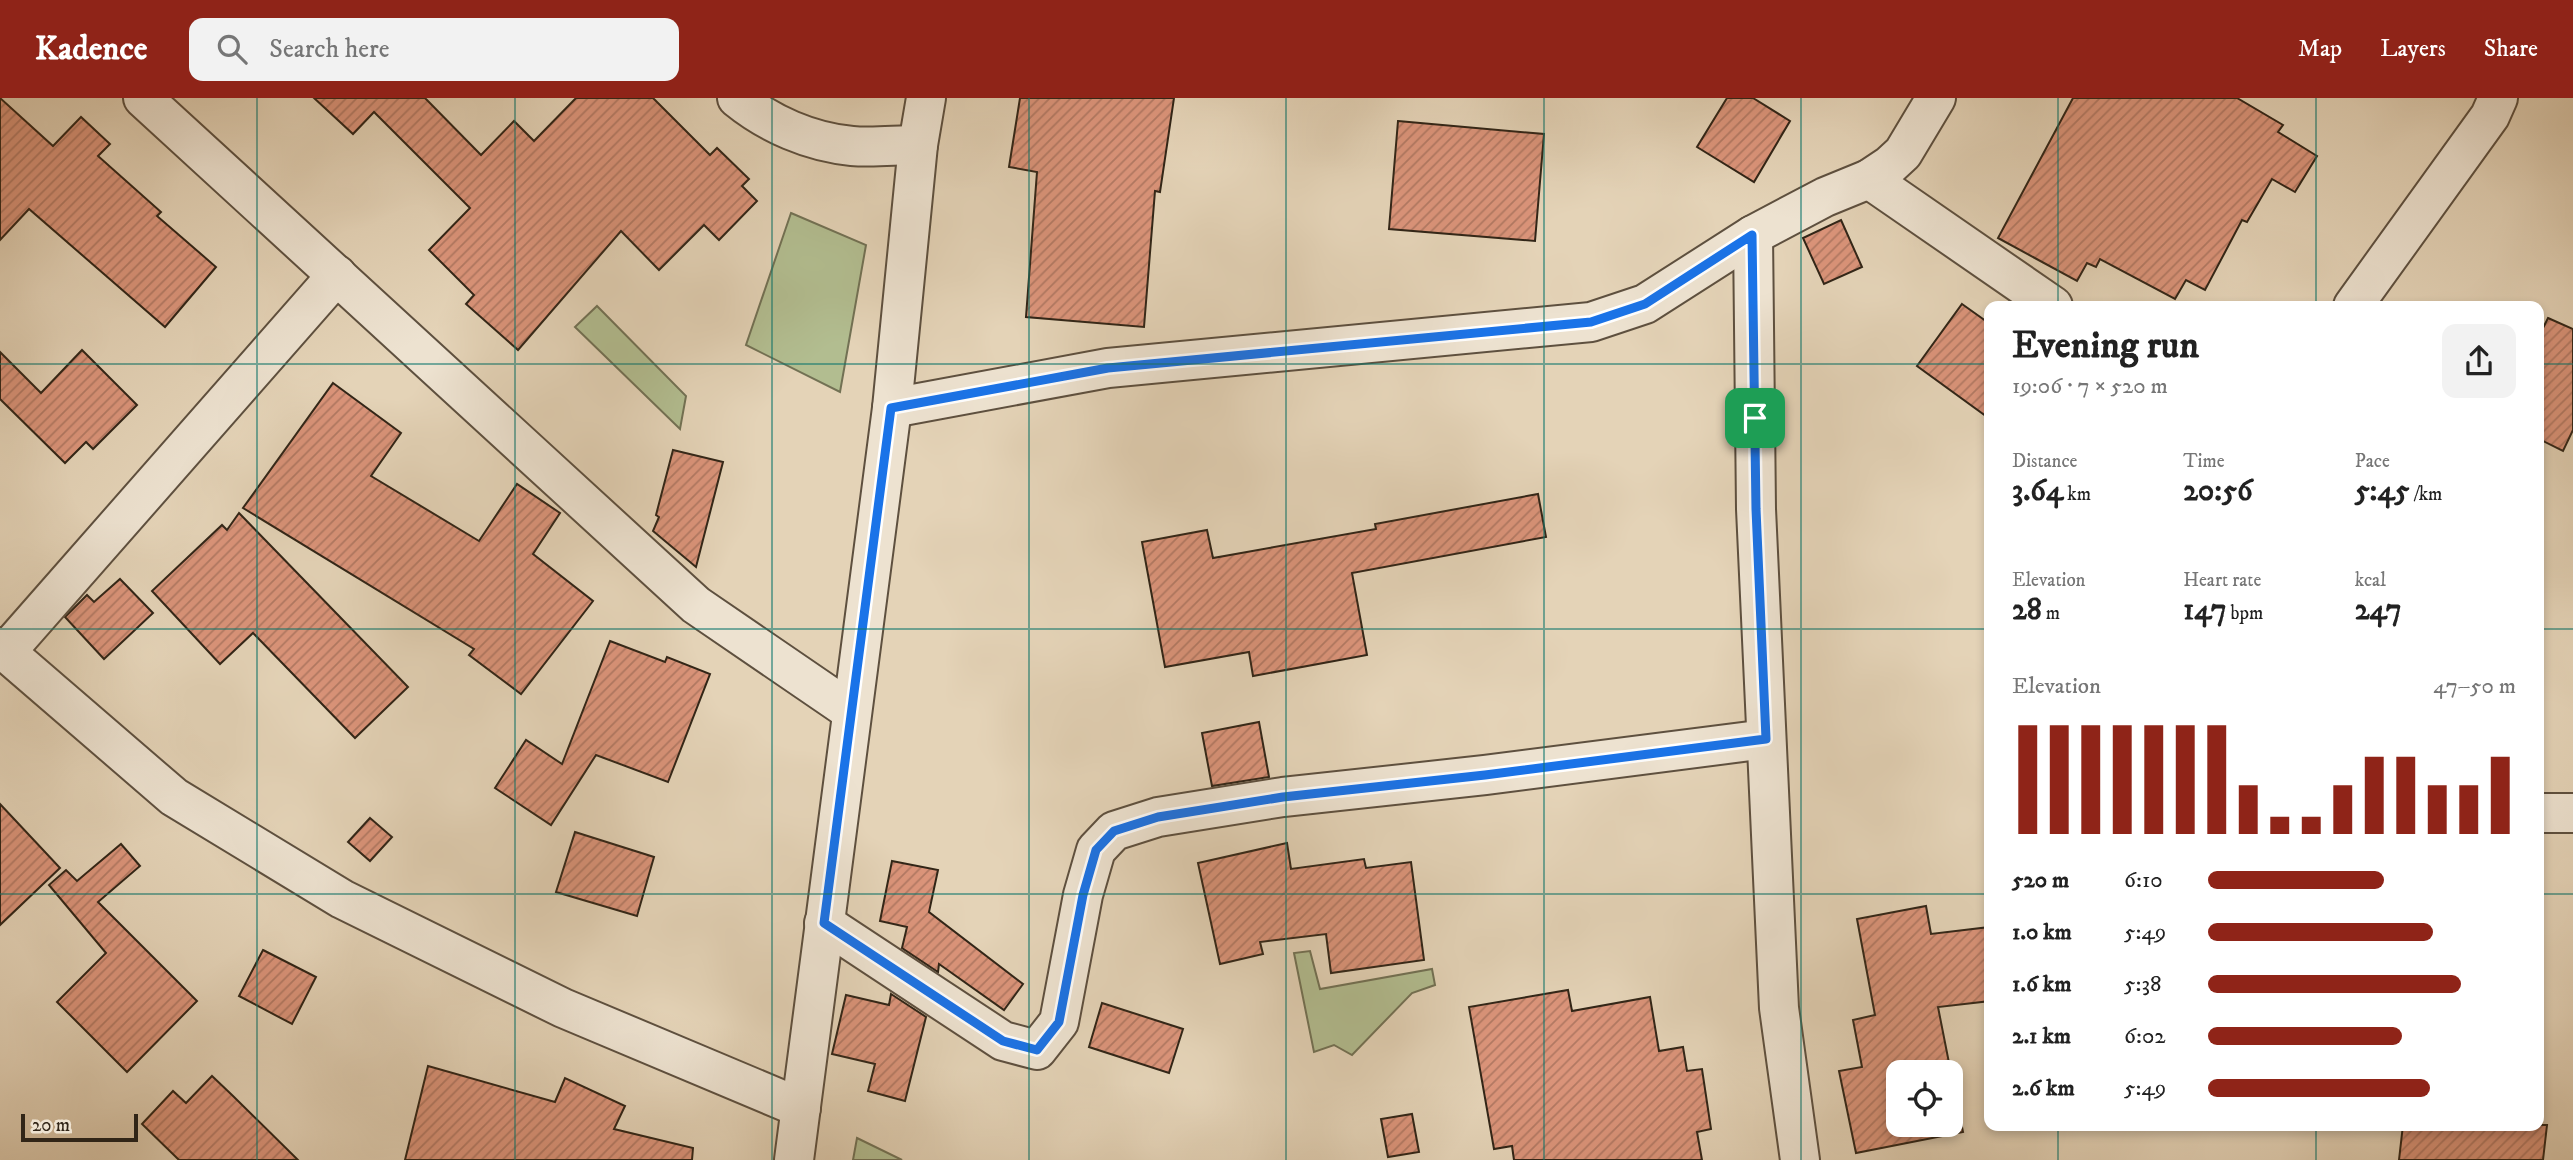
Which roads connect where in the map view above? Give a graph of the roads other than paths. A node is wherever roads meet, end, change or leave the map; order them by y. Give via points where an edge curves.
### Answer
1 (143, 98) edge
2 (737, 98) edge
3 (926, 98) edge
4 (1936, 98) edge
5 (2498, 98) edge
6 (918, 145) junction
7 (1869, 179) junction
8 (1752, 235) junction
9 (337, 275) junction
10 (2046, 301) edge
11 (2357, 301) edge
12 (891, 408) junction
13 (2, 650) edge
14 (851, 711) junction
15 (1766, 739) junction
16 (2544, 813) edge
17 (2573, 813) edge
18 (824, 923) junction
19 (802, 1108) junction
20 (794, 1160) edge
21 (1800, 1160) edge

1 - 9 street
2 - 6 street via 776,124 812,138 852,146
3 - 6 street
4 - 7 street via 1903,153
5 - 11 street via 2490,116
6 - 12 street
7 - 8 street
7 - 10 street
8 - 12 street via 1645,304 1591,322 1108,368
8 - 15 street via 1756,509
9 - 13 street
9 - 14 street via 696,605
12 - 14 street
13 - 19 street via 174,797 342,899 563,1008
14 - 18 street
15 - 18 street via 1283,797 1158,817 1114,831 1096,850 1083,895 1059,1022 1037,1050 1003,1041
15 - 21 street via 1779,1008
16 - 17 street
18 - 19 street
19 - 20 street

